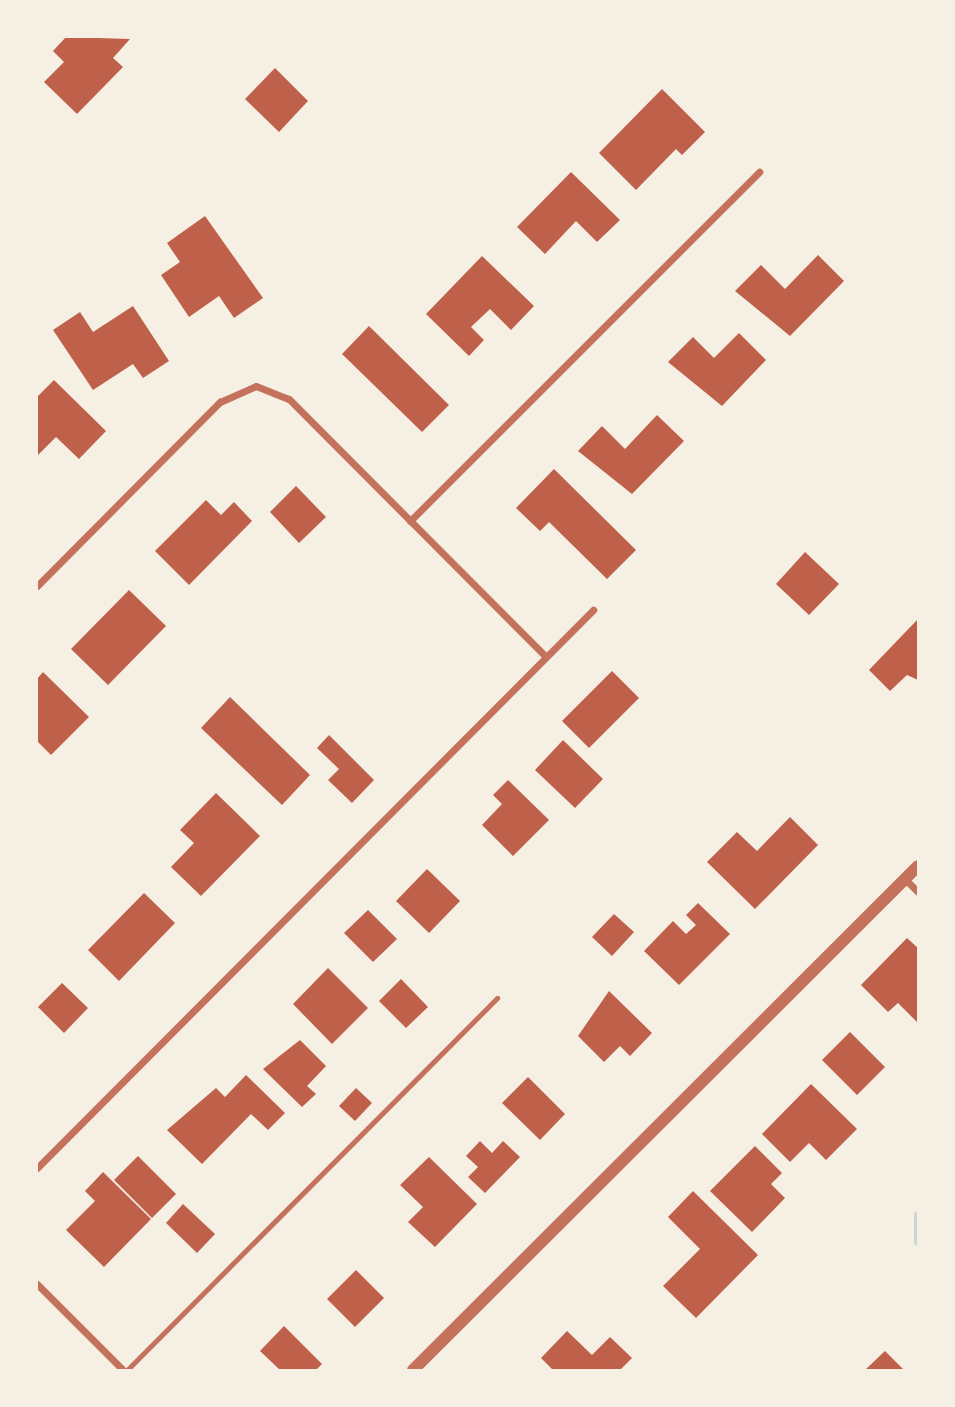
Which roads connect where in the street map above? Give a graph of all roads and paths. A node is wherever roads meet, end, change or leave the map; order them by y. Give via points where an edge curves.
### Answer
1 (760, 172) dead end
2 (410, 521) junction
3 (37, 586) edge
4 (593, 610) dead end
5 (546, 657) junction
6 (918, 866) edge
7 (905, 879) junction
8 (918, 892) edge
9 (497, 998) dead end
10 (37, 1168) edge
11 (37, 1284) edge
12 (125, 1370) edge
13 (413, 1370) edge

1 - 2 street
2 - 3 street via 289,399 256,386 220,402
2 - 5 street
4 - 5 street
5 - 10 street
6 - 7 street
7 - 8 street
7 - 13 street
9 - 12 lane
11 - 12 street

